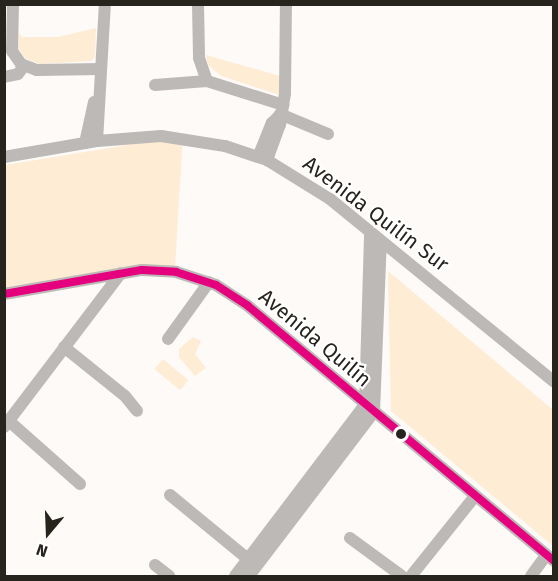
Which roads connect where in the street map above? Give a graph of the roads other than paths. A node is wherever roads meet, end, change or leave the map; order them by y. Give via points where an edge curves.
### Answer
1 (13, 4) edge
2 (105, 4) edge
3 (198, 4) edge
4 (286, 4) edge
5 (24, 66) junction
6 (100, 69) junction
7 (4, 77) edge
8 (207, 81) junction
9 (154, 85) dead end
10 (281, 112) junction
11 (328, 134) dead end
12 (91, 142) junction
13 (4, 157) edge
14 (262, 159) junction
15 (370, 232) junction
16 (381, 241) junction
17 (121, 273) junction
18 (209, 282) junction
19 (4, 294) edge
20 (168, 339) dead end
21 (64, 347) junction
22 (554, 382) edge
23 (369, 409) junction
24 (137, 411) dead end
25 (7, 424) edge
26 (80, 484) dead end
27 (170, 495) dead end
28 (475, 496) junction
29 (350, 538) dead end
30 (550, 558) edge
31 (249, 559) junction
32 (155, 565) dead end
33 (252, 575) edge
34 (169, 576) edge
35 (235, 576) edge
36 (402, 576) edge
37 (411, 576) edge
38 (531, 576) edge

1 - 5 street via 12,51
2 - 6 street
3 - 8 street via 199,58
4 - 10 street
5 - 6 street via 37,70
5 - 7 street via 18,74
6 - 12 street
8 - 9 street
8 - 10 street
10 - 11 street
10 - 14 street
12 - 13 street, Avenida Quilín Sur
12 - 14 street, Avenida Quilín Sur via 137,136 185,138
14 - 15 street, Avenida Quilín Sur via 310,184
15 - 16 street, Avenida Quilín Sur
15 - 23 street
16 - 22 street, Avenida Quilín Sur
16 - 23 street
17 - 18 street, Avenida Quilín via 167,270
17 - 19 street, Avenida Quilín
17 - 21 street
18 - 20 street
18 - 23 street, Avenida Quilín via 248,306
21 - 24 street via 130,400
21 - 25 street
23 - 28 street, Avenida Quilín
23 - 31 street
23 - 33 street
25 - 26 street
27 - 31 street
28 - 30 street, Avenida Quilín
28 - 37 street
29 - 36 street
30 - 38 street
31 - 35 street
32 - 34 street

